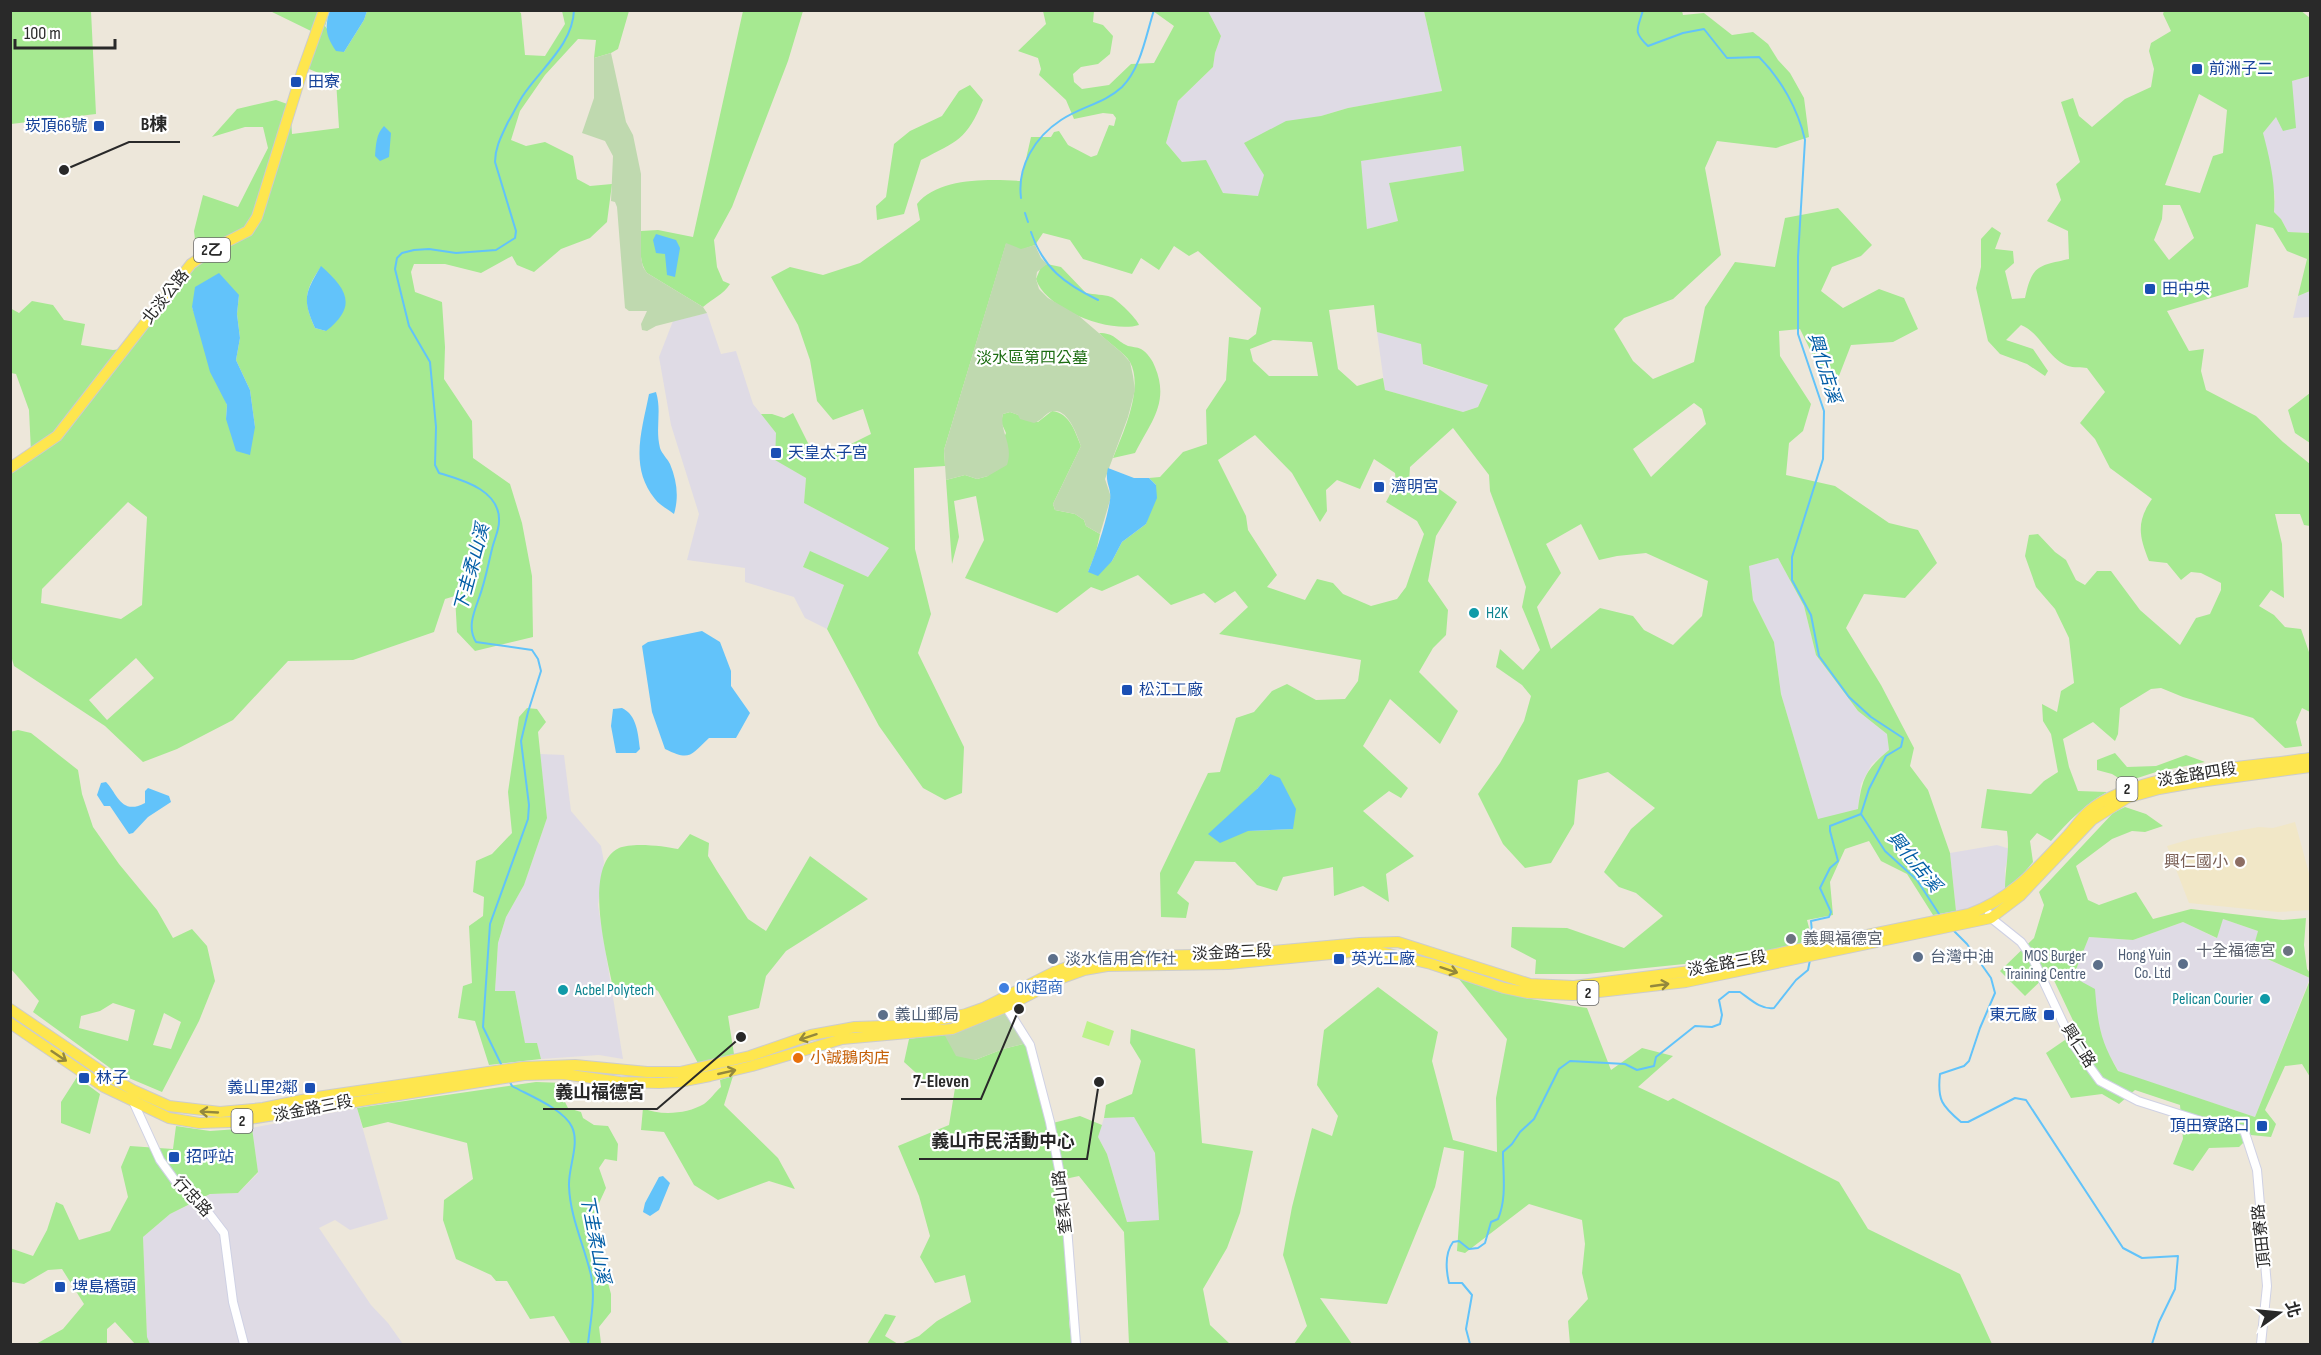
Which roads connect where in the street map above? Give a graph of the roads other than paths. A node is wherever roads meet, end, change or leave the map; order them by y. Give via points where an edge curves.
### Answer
1 (324, 10) edge
2 (10, 468) edge
3 (2310, 758) edge
4 (2310, 766) edge
5 (1989, 913) junction
6 (1004, 1003) junction
7 (10, 1009) edge
8 (10, 1023) edge
9 (132, 1095) junction
10 (2244, 1130) joint
11 (244, 1344) edge
12 (1076, 1344) edge
13 (2261, 1344) edge

1 - 2 main road, 北淡公路 / 2乙 via 257,217 248,231 191,264 57,436
3 - 5 main road, 淡金路四段 / 2 via 2189,775 2123,790 2090,810 2026,880
4 - 5 main road, 淡金路四段 / 2 via 2159,789 2127,798 2092,820 2027,889
5 - 6 main road, 淡金路三段 / 2 via 1812,952 1574,986 1530,984 1398,942 1239,954 1104,957 1072,965
5 - 10 street, 興仁路 via 2021,942 2033,959 2073,1044 2100,1081 2138,1101
6 - 9 main road, 淡金路三段 / 2 via 914,1025 811,1035 750,1056 680,1072 574,1065 220,1112 169,1106
6 - 12 street, 奎柔山路 via 1030,1045 1061,1174
7 - 9 main road, 淡金路三段 / 2
8 -> 9 main road, 淡金路三段 / 2 via 104,1087
9 - 11 street, 行忠路 via 160,1160 224,1233 233,1302
10 - 13 street, 頂田寮路 via 2257,1170 2267,1286

